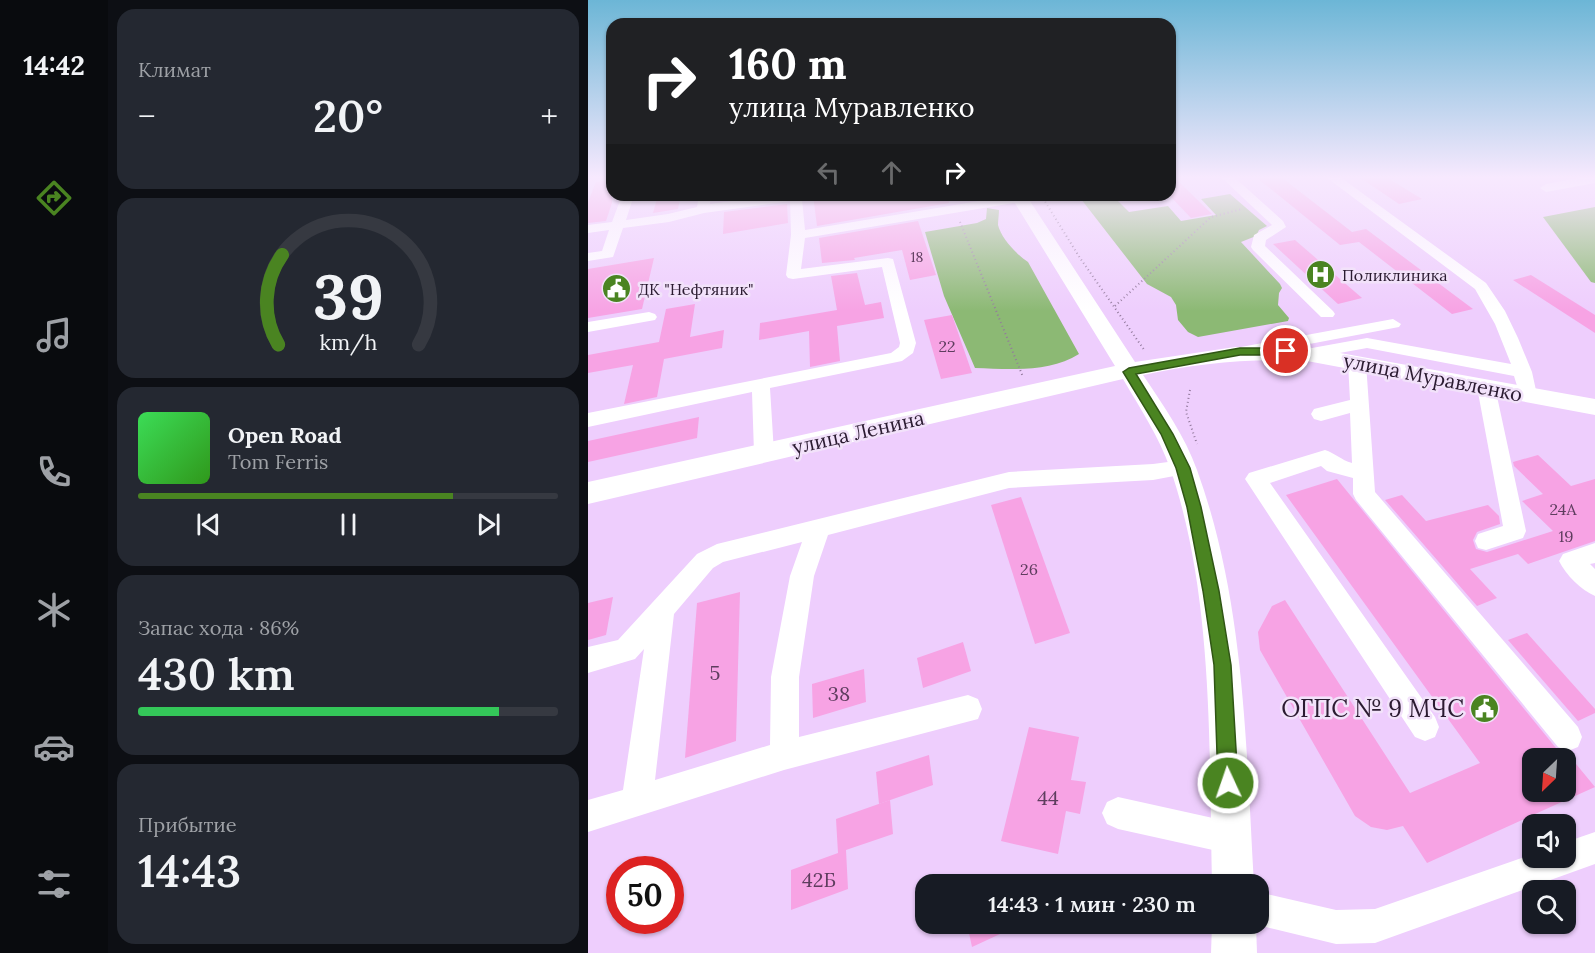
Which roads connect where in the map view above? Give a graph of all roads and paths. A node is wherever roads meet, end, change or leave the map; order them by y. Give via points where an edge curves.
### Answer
1 (618, 221) edge
2 (639, 221) edge
3 (799, 221) edge
4 (859, 221) edge
5 (959, 221) edge
6 (1037, 221) edge
7 (1057, 221) edge
8 (1206, 221) edge
9 (1275, 221) edge
10 (1393, 221) edge
11 (616, 226) junction
12 (588, 229) edge
13 (798, 235) junction
14 (588, 257) edge
15 (1114, 306) junction
16 (1327, 314) dead end
17 (649, 317) dead end
18 (1393, 324) dead end
19 (588, 327) edge
20 (1407, 337) dead end
21 (1240, 352) junction
22 (1362, 353) junction
23 (1138, 363) junction
24 (1024, 378) dead end
25 (1525, 383) junction
26 (761, 384) junction
27 (1486, 387) junction
28 (1359, 404) junction
29 (1595, 407) edge
30 (1321, 414) dead end
31 (588, 420) edge
32 (764, 453) junction
33 (1183, 468) junction
34 (1362, 473) junction
35 (588, 493) edge
36 (819, 527) junction
37 (1486, 541) dead end
38 (1595, 553) edge
39 (1595, 585) edge
40 (662, 609) junction
41 (588, 660) edge
42 (968, 709) dead end
43 (1425, 727) dead end
44 (1568, 737) dead end
45 (784, 755) junction
46 (637, 801) junction
47 (1118, 813) dead end
48 (588, 816) edge
49 (1231, 838) junction
50 (1595, 848) edge
51 (1233, 874) edge
52 (1269, 912) edge
53 (1234, 934) edge
54 (1234, 953) edge

1 - 11 lane
2 - 11 lane
3 - 13 lane
4 - 13 lane
5 - 24 path
6 - 23 main road
7 - 15 path
8 - 15 path
9 - 16 lane via 1279,227 1258,238 1258,247
10 - 25 lane via 1481,286 1491,300
11 - 12 lane
11 - 14 lane via 608,254
13 - 26 lane via 793,275 888,262 907,349 896,357
15 - 23 path
17 - 19 lane
18 - 21 lane
20 - 22 lane
21 - 22 main road, улица Муравленко
21 - 23 main road, улица Муравленко
22 - 25 lane
22 - 27 main road, улица Муравленко
22 - 28 lane
23 - 32 main road, улица Ленина
23 - 33 main road
25 - 27 main road, улица Муравленко
25 - 29 main road, улица Муравленко
26 - 31 lane
26 - 32 lane
27 - 37 lane via 1515,531
28 - 30 lane
28 - 34 lane
32 - 35 main road, улица Ленина
33 - 36 lane via 1009,480
33 - 49 main road via 1203,545 1222,665
34 - 43 lane via 1334,466 1325,457 1256,479
34 - 44 lane via 1364,494
36 - 40 lane via 717,554 705,561
36 - 45 lane via 802,576 785,677
38 - 39 lane via 1571,561
40 - 41 lane via 626,650
40 - 46 lane
42 - 45 lane
45 - 46 lane
46 - 48 lane
47 - 49 lane
49 - 51 main road
50 - 52 lane via 1376,926 1336,927
53 - 54 main road

